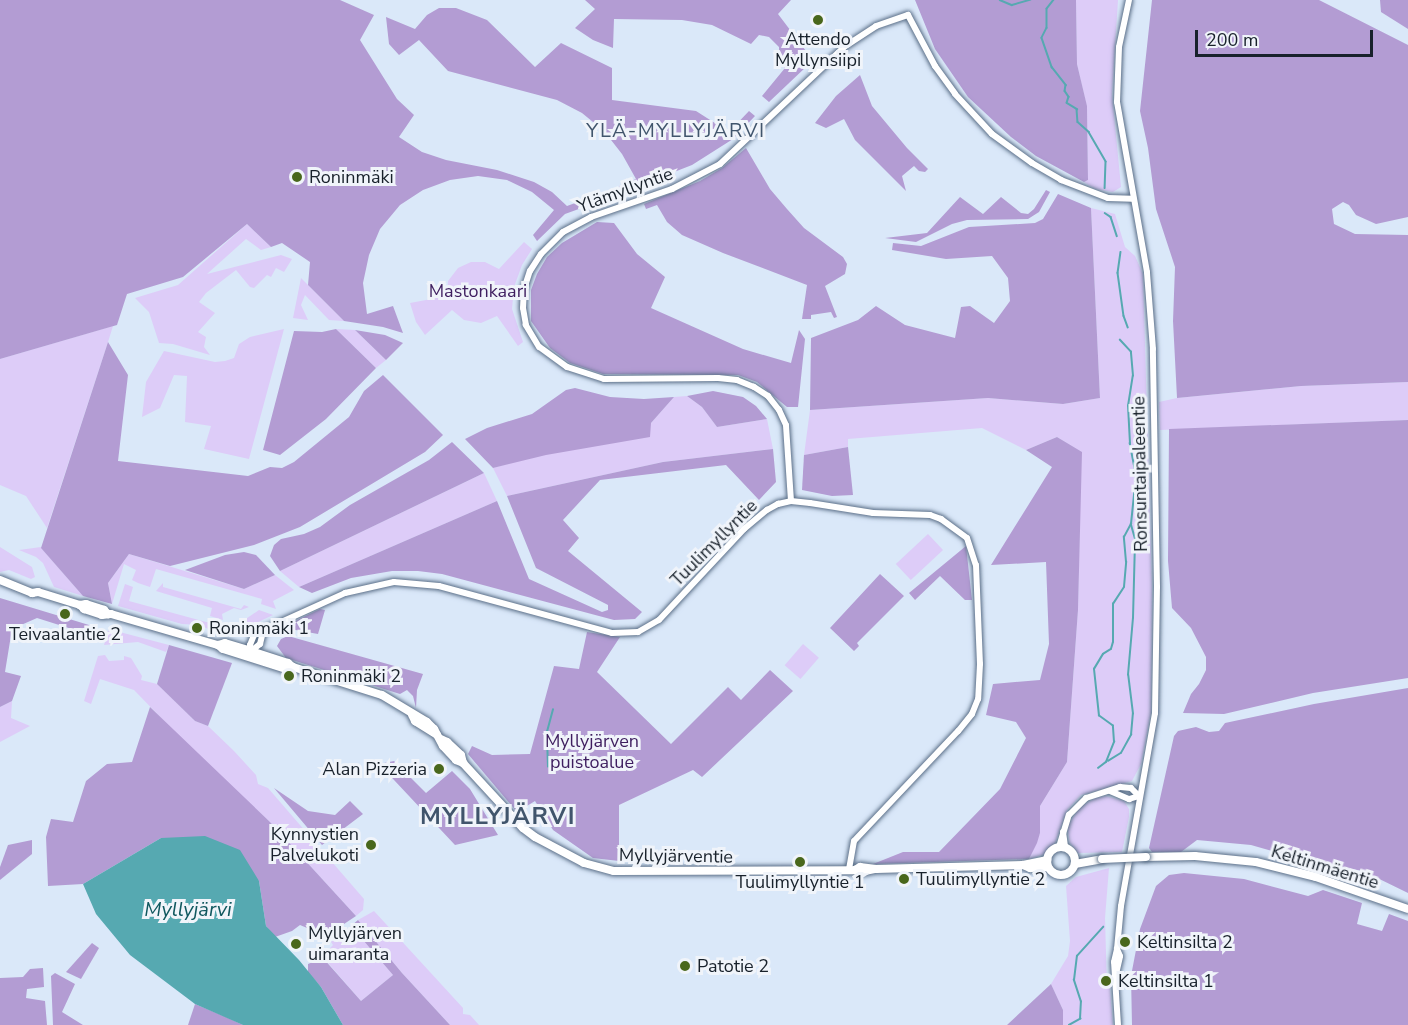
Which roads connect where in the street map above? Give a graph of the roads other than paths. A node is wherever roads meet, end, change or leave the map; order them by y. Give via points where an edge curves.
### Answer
1 (1130, 0) edge
2 (1132, 199) junction
3 (791, 501) junction
4 (0, 580) edge
5 (249, 653) junction
6 (1139, 796) junction
7 (1062, 847) junction
8 (1075, 861) junction
9 (1047, 863) junction
10 (852, 870) junction
11 (1408, 909) edge
12 (1118, 1025) edge

1 - 2 street, Ronsuntaipaleentie via 1119,47 1117,102
2 - 3 street, Ylämyllyntie via 1108,198 1061,180 992,134 935,66 908,15 876,27 844,47 720,164 672,189 591,217 562,232 535,263 524,289 523,308 533,339 567,367 604,379 737,380 768,396 786,425
2 - 6 street, Ronsuntaipaleentie via 1147,272 1153,349 1157,587 1155,713
3 - 5 street, Tuulimyllyntie via 756,518 659,620 638,632 612,633 414,582 369,586 345,593 263,632 260,644
3 - 10 street via 873,513 930,515 967,538 976,565 980,681 972,714 854,841
4 - 5 main road, Myllyjärventie via 32,593 98,608 218,645 225,643
5 - 10 main road, Myllyjärventie via 382,695 427,722 461,755 463,763 523,828 584,863 614,871 643,872
6 - 7 street via 1129,799 1110,792 1099,793 1080,802 1069,815
6 - 12 street, Ronsuntaipaleentie via 1121,906 1116,974
7 - 8 main road
7 - 9 main road via 1050,852
8 - 9 main road via 1071,872 1062,876 1052,872
8 - 11 main road, Keltinmäentie, bridge via 1195,856 1266,864
9 - 10 main road, Myllyjärventie

